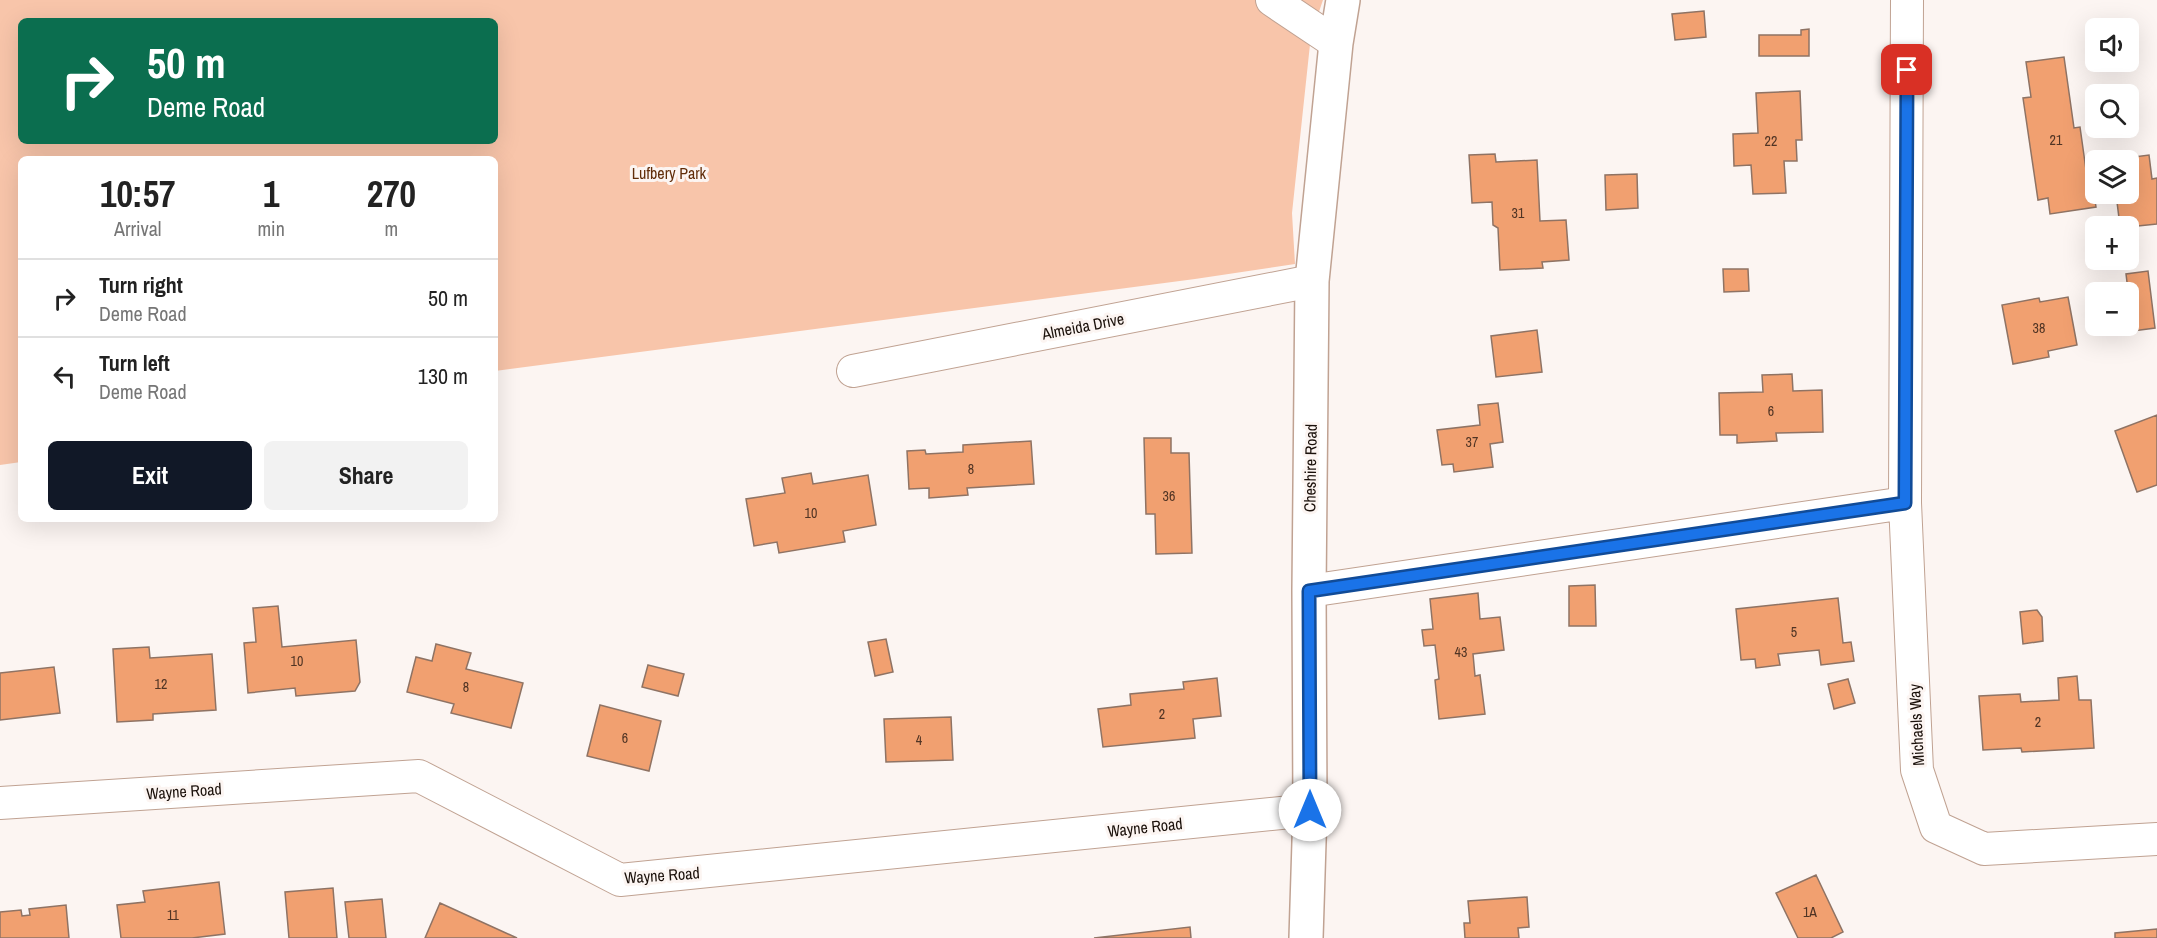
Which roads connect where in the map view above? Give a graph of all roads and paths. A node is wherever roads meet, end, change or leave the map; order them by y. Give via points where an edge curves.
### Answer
1 (1272, 0) edge
2 (1343, 0) edge
3 (1907, 0) edge
4 (1336, 43) junction
5 (1312, 281) junction
6 (853, 371) dead end
7 (1905, 503) junction
8 (1309, 591) junction
9 (0, 802) edge
10 (1310, 810) junction
11 (2157, 839) edge
12 (1306, 938) edge

1 - 4 street
2 - 4 street, Cheshire Road
3 - 7 street, Michaels Way
4 - 5 street, Cheshire Road
5 - 6 street, Almeida Drive
5 - 8 street, Cheshire Road
7 - 8 street
7 - 11 street, Michaels Way via 1917,770 1936,827 1984,849
8 - 10 street, Cheshire Road
9 - 10 street, Wayne Road via 419,776 620,880
10 - 12 street, Cheshire Road

